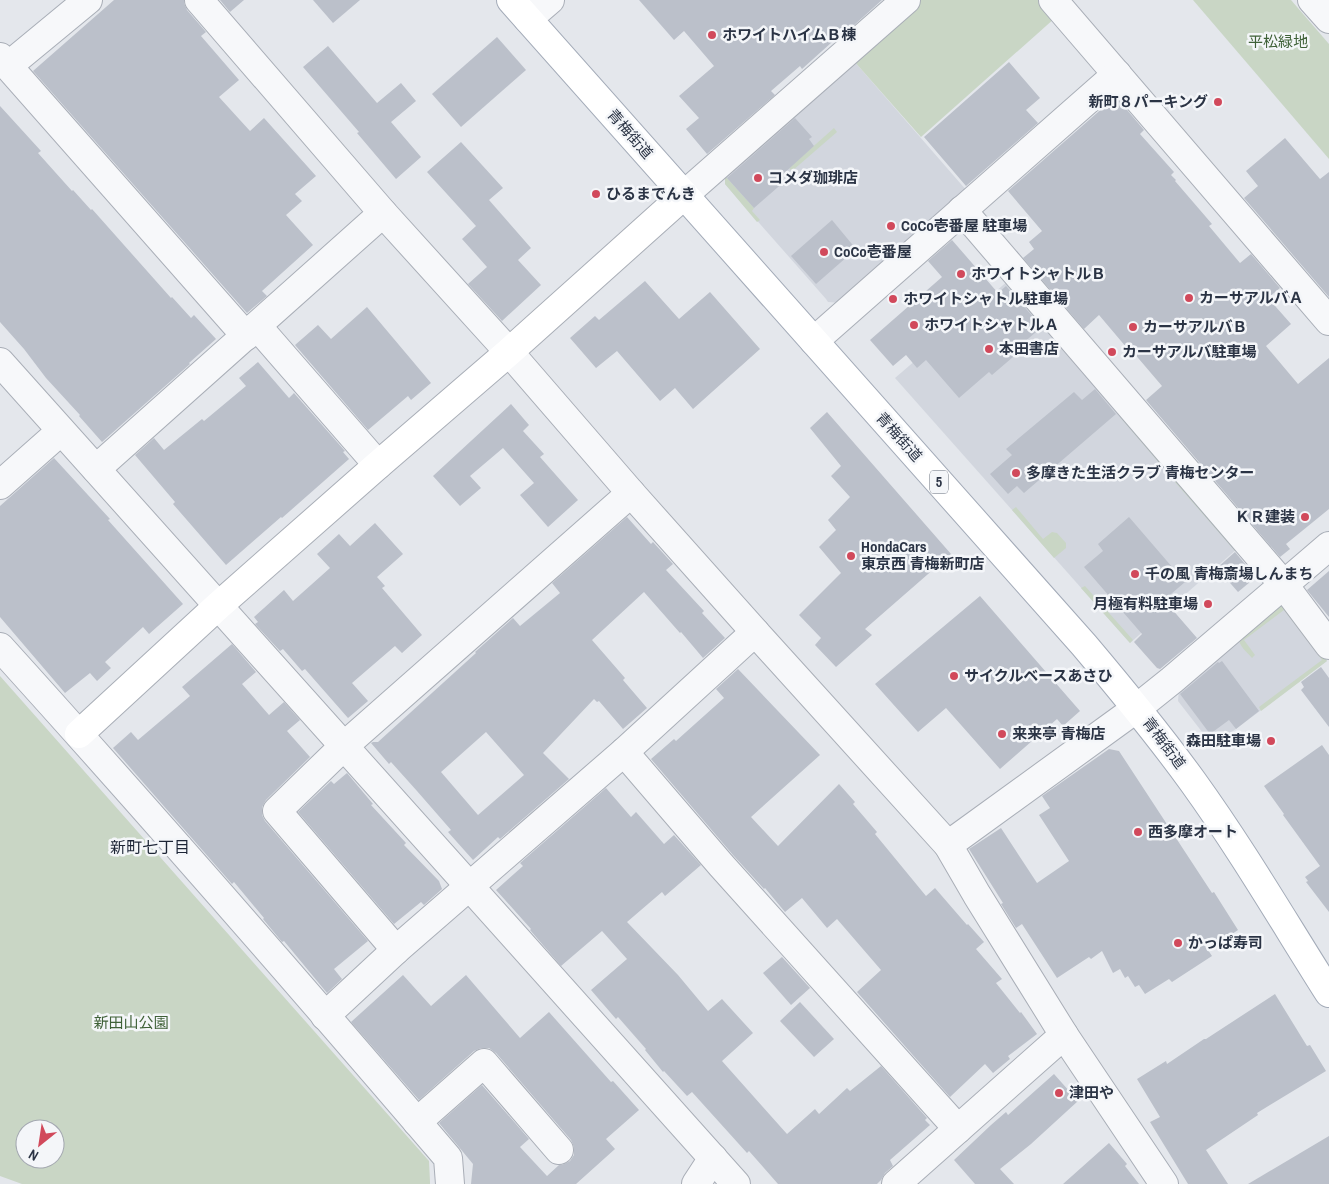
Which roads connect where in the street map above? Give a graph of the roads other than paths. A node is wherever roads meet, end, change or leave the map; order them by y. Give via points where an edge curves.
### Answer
1 (88, 0) edge
2 (199, 0) edge
3 (550, 0) edge
4 (906, 0) edge
5 (1053, 0) edge
6 (519, 10) edge
7 (4, 61) edge
8 (1117, 74) junction
9 (684, 195) junction
10 (962, 210) junction
11 (383, 213) junction
12 (1328, 319) edge
13 (251, 331) junction
14 (814, 342) junction
15 (509, 352) junction
16 (0, 362) edge
17 (61, 431) junction
18 (378, 465) junction
19 (96, 469) junction
20 (0, 485) edge
21 (631, 492) junction
22 (1329, 546) edge
23 (1284, 585) junction
24 (218, 606) junction
25 (754, 632) junction
26 (1329, 645) edge
27 (0, 647) edge
28 (1137, 708) junction
29 (79, 734) junction
30 (344, 746) junction
31 (624, 752) junction
32 (948, 845) junction
33 (470, 886) junction
34 (396, 950) junction
35 (1329, 992) edge
36 (325, 1016) junction
37 (1064, 1035) junction
38 (417, 1122) junction
39 (958, 1129) junction
40 (559, 1150) dead end
41 (713, 1158) junction
42 (450, 1184) edge
43 (696, 1184) edge
44 (736, 1184) edge
45 (896, 1184) edge
46 (1164, 1184) edge

1 - 7 street
2 - 11 street
3 - 6 street
4 - 9 street
5 - 8 street
6 - 9 main road, 青梅街道 / 5
7 - 13 street
8 - 10 street
8 - 12 street
9 - 14 main road, 青梅街道 / 5
9 - 15 main road
10 - 14 street
10 - 23 street
11 - 13 street
11 - 15 street
13 - 18 street
13 - 19 street
14 - 28 main road, 青梅街道 / 5
15 - 18 main road
15 - 21 street
16 - 17 street
17 - 19 street
17 - 20 street
18 - 24 main road
19 - 24 street
21 - 25 street
21 - 30 street
22 - 23 street
23 - 26 street
23 - 28 street
24 - 29 main road
24 - 30 street
25 - 31 street
25 - 32 street
27 - 29 street
28 - 32 street
28 - 35 main road, 青梅街道 / 5 via 1208,803
29 - 36 street
30 - 33 street
30 - 34 street via 277,811
31 - 33 street
31 - 39 street
32 - 37 street
33 - 34 street
33 - 41 street
34 - 36 street
36 - 38 street
37 - 39 street
37 - 46 street
38 - 40 street via 484,1063
38 - 42 street via 448,1158
39 - 45 street
41 - 43 street
41 - 44 street

